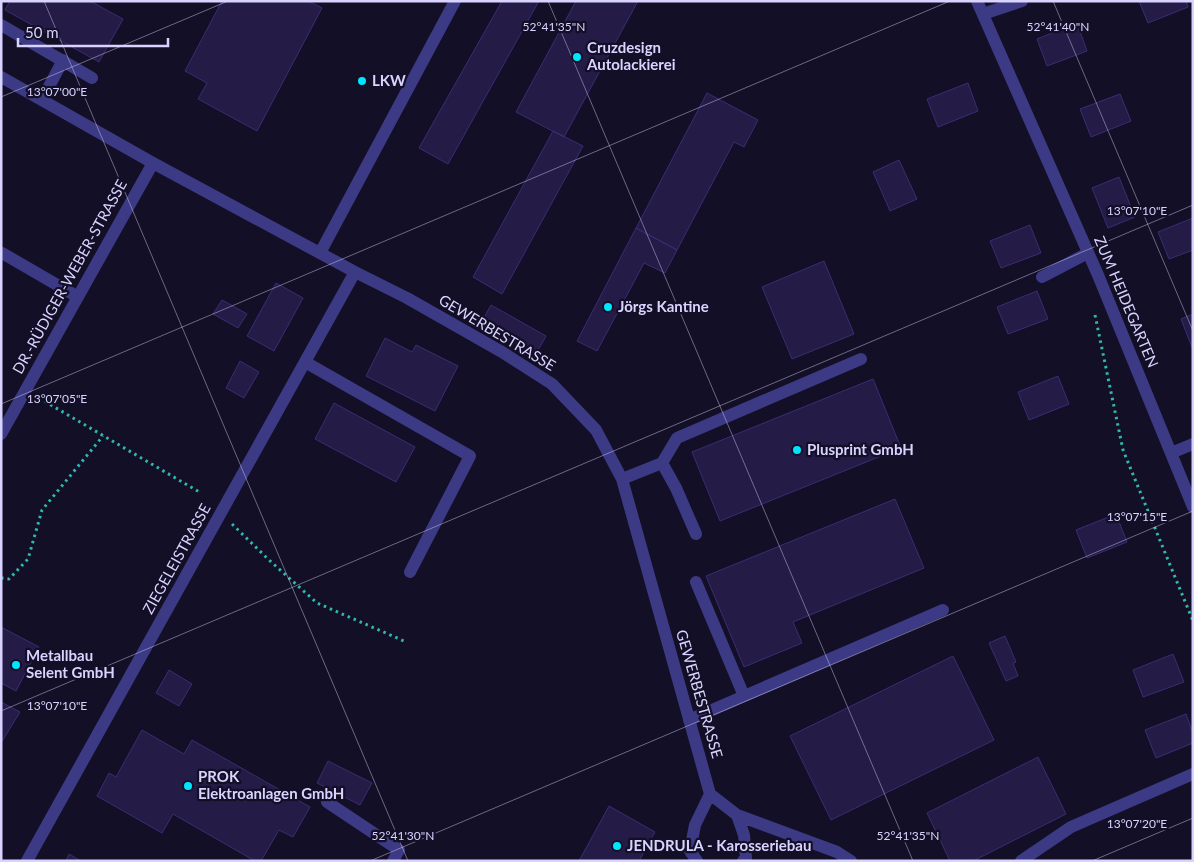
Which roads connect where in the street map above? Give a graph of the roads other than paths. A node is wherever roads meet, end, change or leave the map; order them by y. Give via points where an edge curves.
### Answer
1 (456, 1) edge
2 (977, 1) edge
3 (1022, 1) edge
4 (983, 14) junction
5 (1, 25) edge
6 (63, 60) junction
7 (1, 77) edge
8 (92, 78) dead end
9 (42, 100) junction
10 (153, 163) junction
11 (2, 253) edge
12 (320, 253) junction
13 (1088, 253) junction
14 (355, 272) junction
15 (1042, 277) dead end
16 (78, 298) junction
17 (861, 359) dead end
18 (305, 362) junction
19 (1, 434) edge
20 (1193, 444) edge
21 (1171, 453) junction
22 (662, 462) junction
23 (622, 479) junction
24 (1193, 506) edge
25 (696, 534) dead end
26 (410, 572) dead end
27 (696, 582) dead end
28 (943, 610) dead end
29 (744, 696) junction
30 (690, 720) junction
31 (1193, 774) edge
32 (710, 794) junction
33 (327, 802) dead end
34 (738, 815) junction
35 (690, 858) edge
36 (845, 859) edge
37 (27, 861) edge
38 (393, 861) edge
39 (743, 861) edge
40 (1021, 861) edge

1 - 12 street
2 - 4 street, ZUM HEIDEGARTEN
3 - 4 street
4 - 13 street, ZUM HEIDEGARTEN
5 - 6 street
6 - 8 street
6 - 9 street
7 - 9 street, GEWERBESTRASSE
9 - 10 street, GEWERBESTRASSE
10 - 12 street, GEWERBESTRASSE
10 - 16 street, DR.-RÜDIGER-WEBER-STRASSE
11 - 16 street
12 - 14 street, GEWERBESTRASSE
13 - 15 street
13 - 21 street, ZUM HEIDEGARTEN
14 - 18 street, ZIEGELEISTRASSE
14 - 23 street, GEWERBESTRASSE via 494,347 552,384 596,430
16 - 19 street, DR.-RÜDIGER-WEBER-STRASSE
17 - 22 street via 677,438
18 - 26 street via 470,456
18 - 37 street, ZIEGELEISTRASSE
20 - 21 street
21 - 24 street, ZUM HEIDEGARTEN
22 - 23 street
22 - 25 street
23 - 30 street, GEWERBESTRASSE
27 - 29 street
28 - 29 street
29 - 30 street
30 - 32 street, GEWERBESTRASSE
31 - 40 street via 1070,826
32 - 34 street
32 - 35 street via 695,825
33 - 38 street via 399,850
34 - 36 street via 837,852
34 - 39 street via 744,834 746,858

